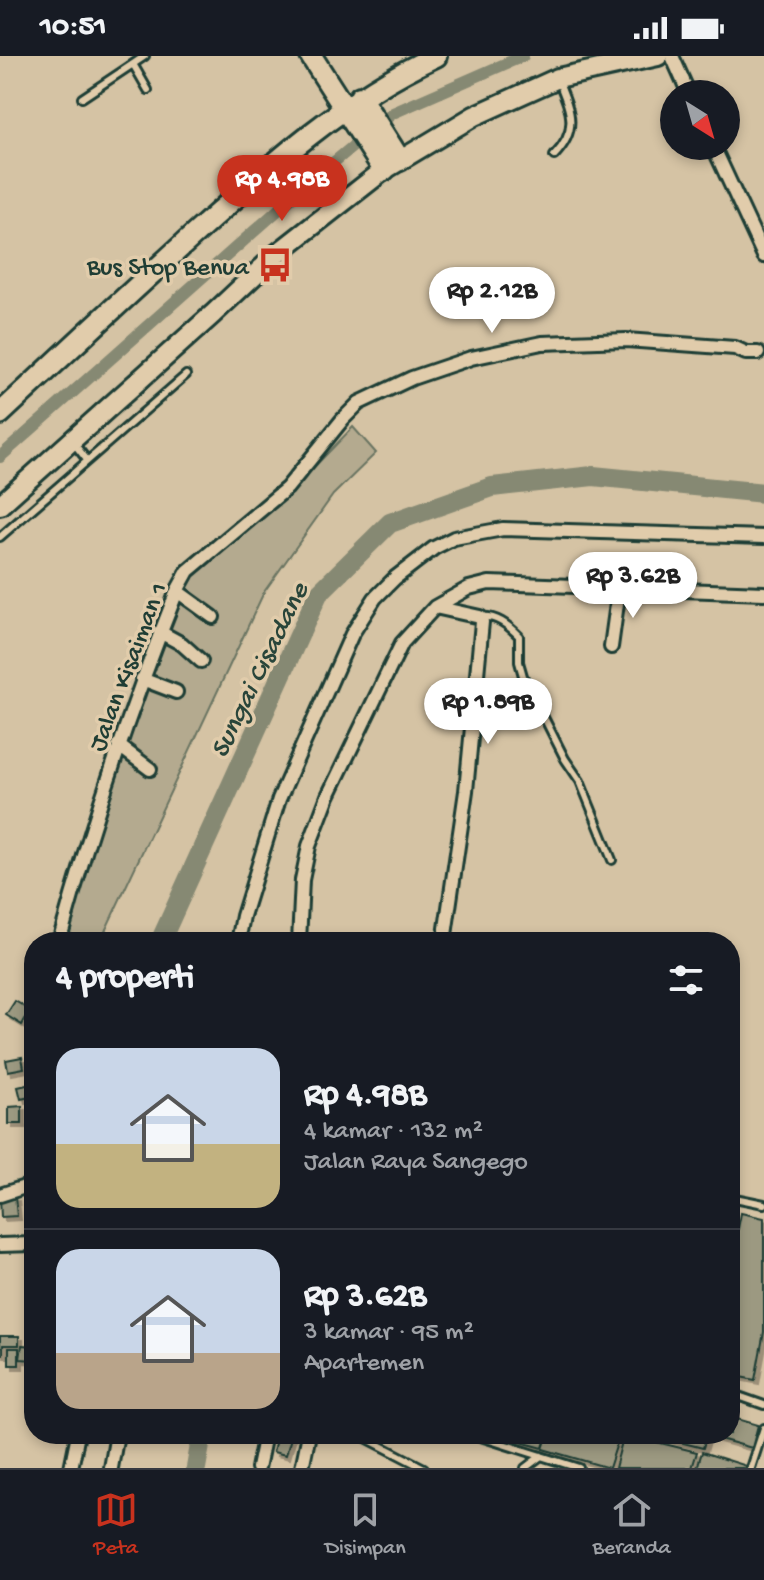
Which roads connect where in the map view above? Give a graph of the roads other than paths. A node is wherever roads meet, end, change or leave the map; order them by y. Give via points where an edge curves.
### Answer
1 (145, 56) edge
2 (311, 56) edge
3 (436, 56) edge
4 (658, 56) edge
5 (672, 56) edge
6 (133, 64) junction
7 (558, 78) junction
8 (683, 80) edge
9 (148, 90) dead end
10 (82, 98) dead end
11 (355, 107) junction
12 (554, 156) dead end
13 (389, 160) junction
14 (719, 160) edge
15 (764, 256) edge
16 (758, 353) dead end
17 (186, 375) dead end
18 (0, 414) edge
19 (71, 440) junction
20 (87, 460) junction
21 (0, 505) edge
22 (0, 537) edge
23 (764, 537) edge
24 (619, 589) junction
25 (177, 591) junction
26 (764, 593) edge
27 (435, 607) junction
28 (213, 617) dead end
29 (480, 617) junction
30 (160, 632) junction
31 (611, 647) dead end
32 (201, 661) dead end
33 (142, 679) junction
34 (176, 692) dead end
35 (118, 745) junction
36 (150, 769) dead end
37 (612, 860) dead end
38 (62, 932) edge
39 (240, 932) edge
40 (299, 932) edge
41 (445, 932) edge
42 (24, 1187) edge
43 (0, 1195) edge
44 (740, 1199) edge
45 (764, 1204) edge
46 (24, 1244) edge
47 (0, 1245) edge
48 (740, 1397) edge
49 (764, 1405) edge
50 (764, 1428) edge
51 (76, 1444) edge
52 (115, 1444) edge
53 (263, 1444) edge
54 (307, 1444) edge
55 (377, 1444) edge
56 (503, 1444) edge
57 (541, 1456) junction
58 (71, 1468) edge
59 (111, 1468) edge
60 (258, 1468) edge
61 (302, 1468) edge
62 (424, 1468) edge
63 (525, 1468) edge
64 (579, 1468) edge
65 (751, 1468) edge

1 - 6 lane
2 - 11 main road
3 - 11 main road
4 - 7 street
5 - 8 street
6 - 9 lane
6 - 10 lane
7 - 12 lane via 572,115 568,137
7 - 13 street
11 - 13 main road
11 - 18 main road via 252,182
13 - 19 street
14 - 15 street
16 - 25 street, Jalan Kisaiman 1 via 626,340 542,343 412,378 359,403 287,488 188,571
17 - 20 lane
19 - 20 lane
19 - 21 street
20 - 22 lane
23 - 39 street via 503,529 454,538 434,548 375,598 352,634 279,799
24 - 26 street
24 - 27 street via 489,583
24 - 31 street
25 - 28 street
25 - 30 street, Jalan Kisaiman 1
27 - 29 street
27 - 40 street via 402,643 328,796 309,846
29 - 37 lane via 507,624 519,636 523,676 580,781
29 - 41 street via 466,791
30 - 32 street
30 - 33 street, Jalan Kisaiman 1
33 - 34 street
33 - 35 street, Jalan Kisaiman 1
35 - 36 street
35 - 38 street, Jalan Kisaiman 1
42 - 43 street
44 - 45 lane
46 - 47 street
48 - 49 lane
50 - 65 lane
51 - 58 street
52 - 59 street
53 - 60 street
54 - 61 street
55 - 62 lane
56 - 57 lane
57 - 63 lane
57 - 64 lane

